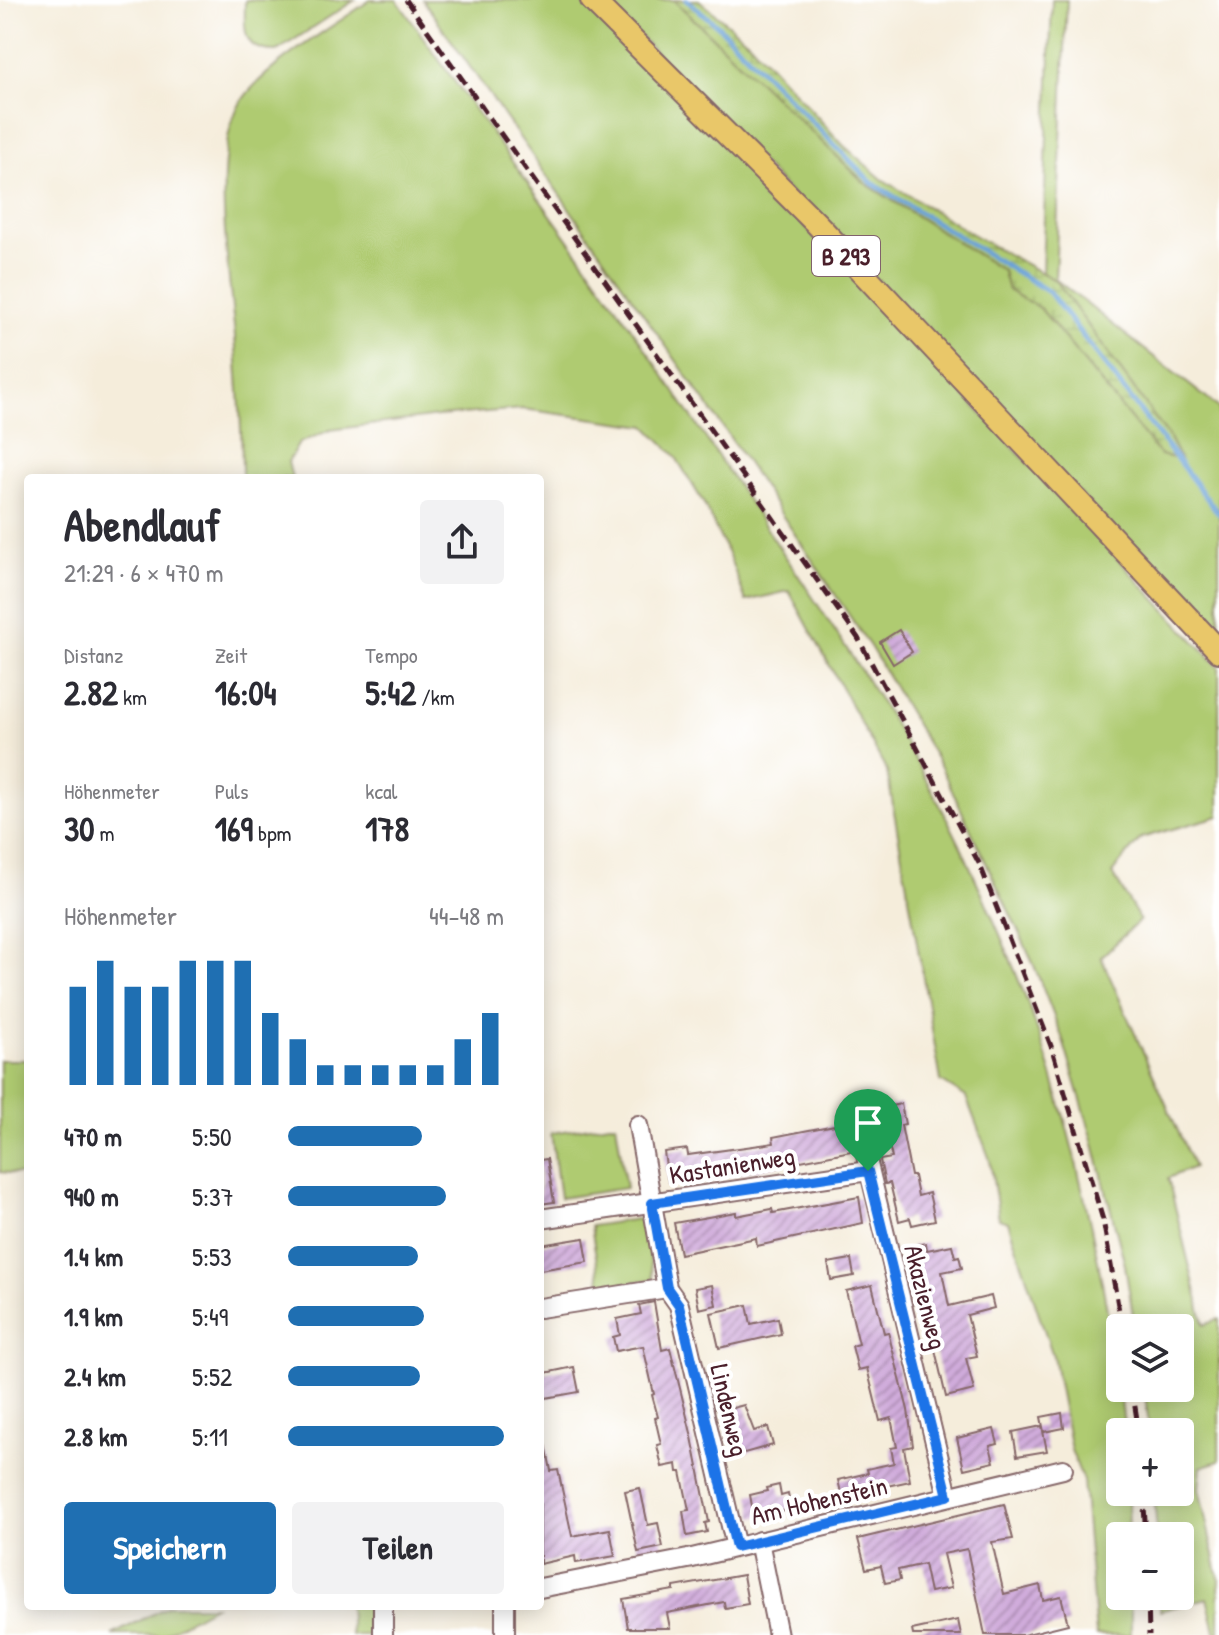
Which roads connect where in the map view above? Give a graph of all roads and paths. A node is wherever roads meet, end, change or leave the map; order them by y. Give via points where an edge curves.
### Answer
1 (592, 0) edge
2 (1219, 651) edge
3 (855, 1110) dead end
4 (638, 1125) dead end
5 (868, 1171) junction
6 (652, 1203) junction
7 (544, 1218) edge
8 (667, 1288) junction
9 (544, 1307) edge
10 (1063, 1469) dead end
11 (948, 1496) junction
12 (759, 1541) junction
13 (736, 1547) junction
14 (544, 1587) edge
15 (383, 1610) edge
16 (505, 1610) edge
17 (383, 1635) edge
18 (505, 1635) edge
19 (778, 1635) edge

1 - 2 main road, B 293 via 816,223
3 - 5 street, Akazienweg
4 - 6 street, Kastanienweg
5 - 6 street, Kastanienweg
5 - 11 street, Akazienweg
6 - 7 street, Kastanienweg
6 - 8 street, Kastanienweg
8 - 9 street
8 - 13 street, Lindenweg via 679,1305
10 - 11 street, Am Hohenstein
11 - 12 street, Am Hohenstein
12 - 13 street, Am Hohenstein
12 - 19 street
13 - 14 street, Am Hohenstein
15 - 17 street
16 - 18 street

